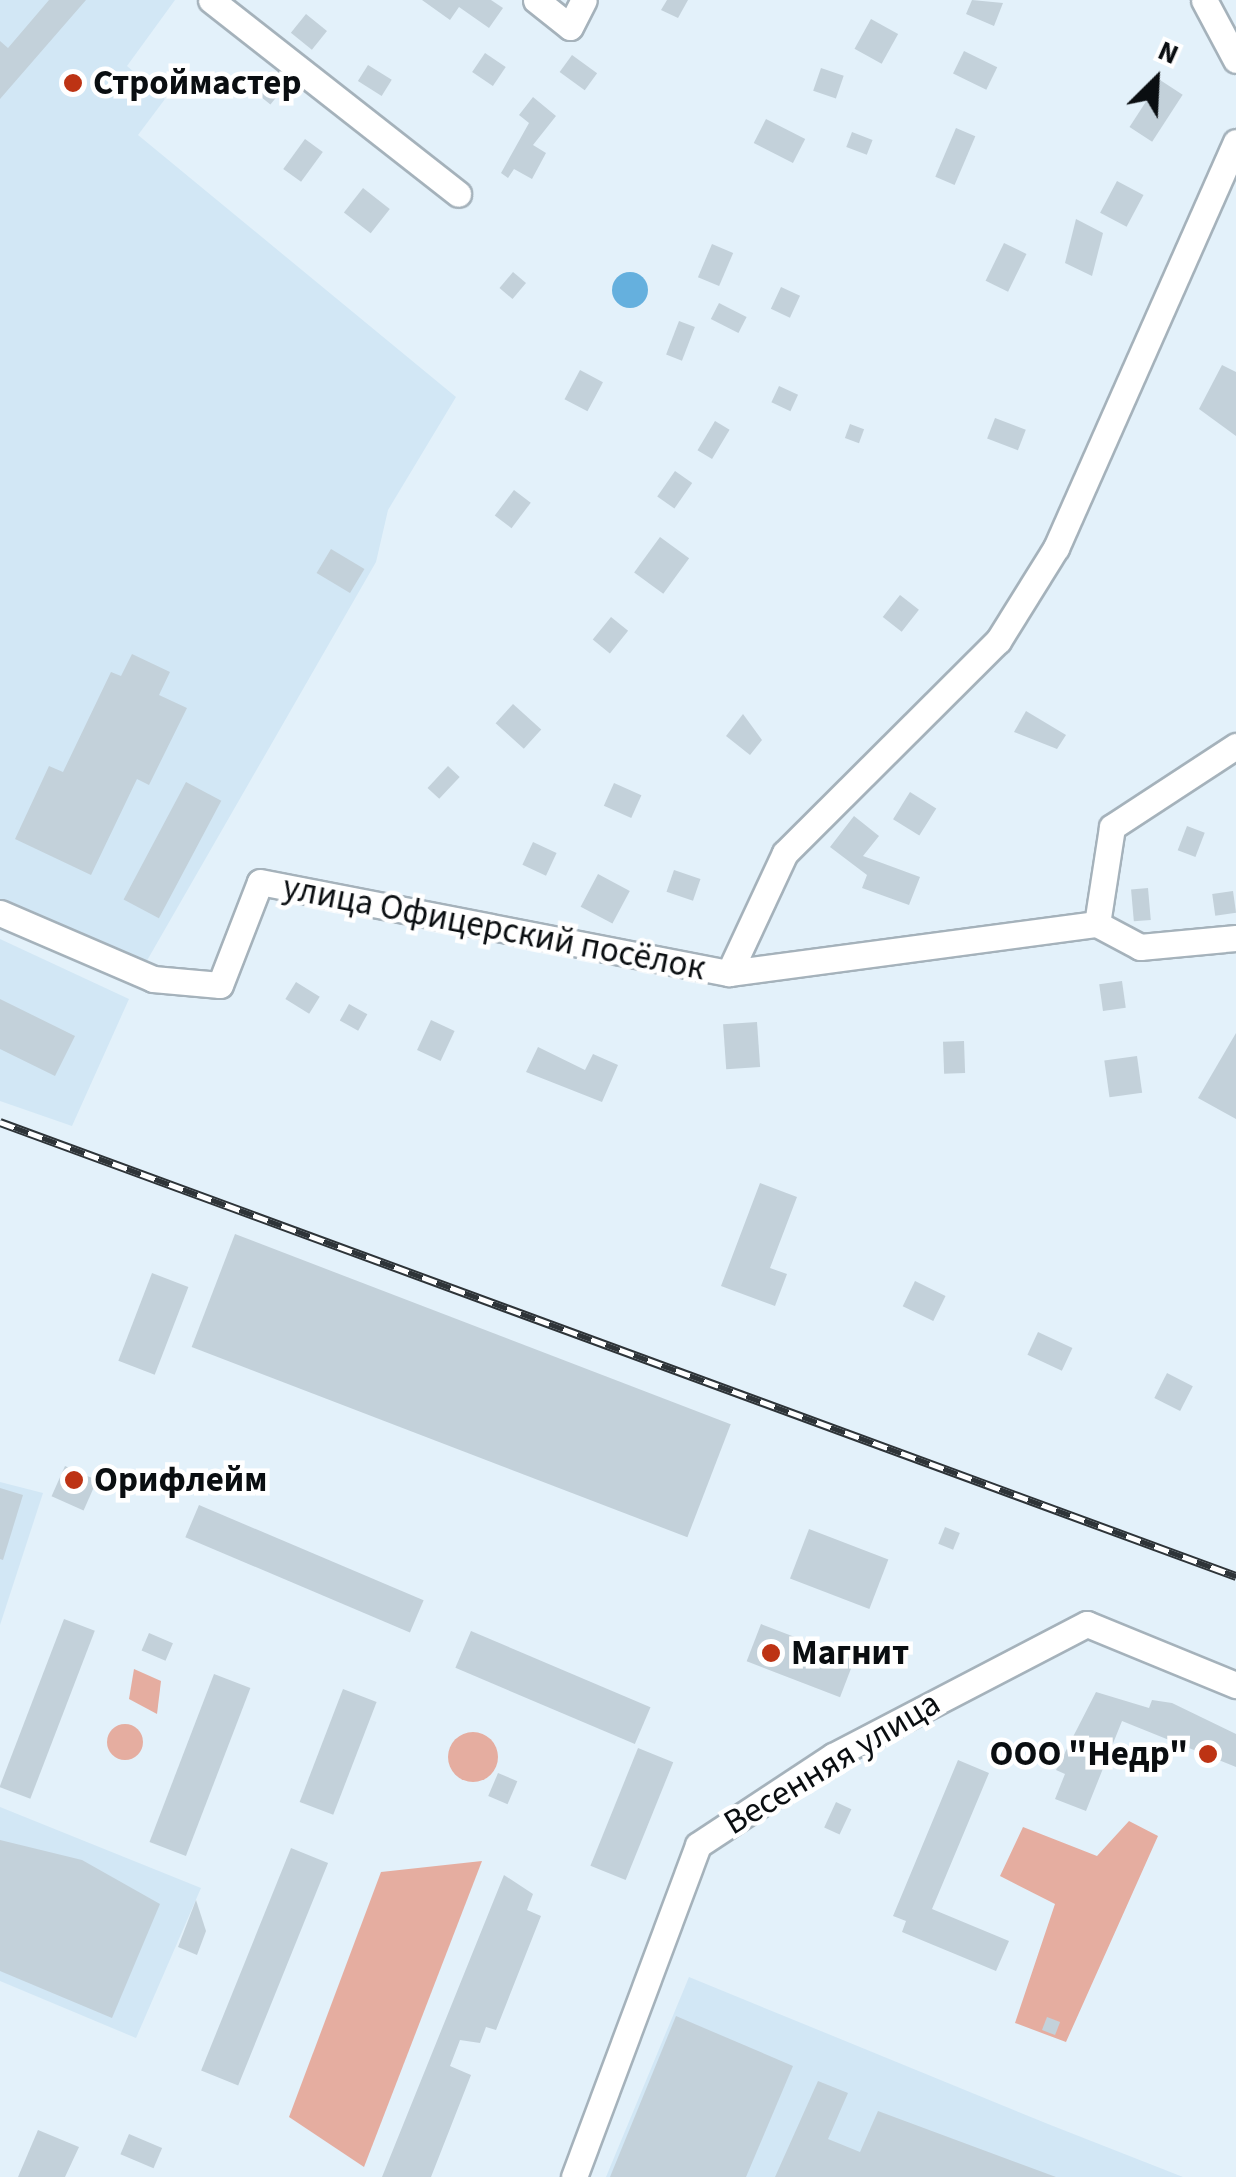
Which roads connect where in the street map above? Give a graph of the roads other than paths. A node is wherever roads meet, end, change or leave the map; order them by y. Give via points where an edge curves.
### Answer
1 (211, 0) edge
2 (536, 0) edge
3 (584, 0) edge
4 (1204, 0) edge
5 (1236, 60) edge
6 (1236, 142) edge
7 (458, 194) dead end
8 (1236, 746) edge
9 (0, 912) edge
10 (1098, 924) junction
11 (1236, 938) edge
12 (729, 973) junction
13 (1236, 1684) edge
14 (574, 2177) edge

1 - 7 street
2 - 3 street via 570,27
4 - 5 street
6 - 12 street, улица Офицерский посёлок via 1056,548 998,641 785,852
8 - 10 street via 1112,827
9 - 12 street, улица Офицерский посёлок via 153,979 220,984 260,882
10 - 11 street via 1140,947
10 - 12 street, улица Офицерский посёлок
13 - 14 street, Весенняя улица via 1087,1624 833,1756 698,1845

